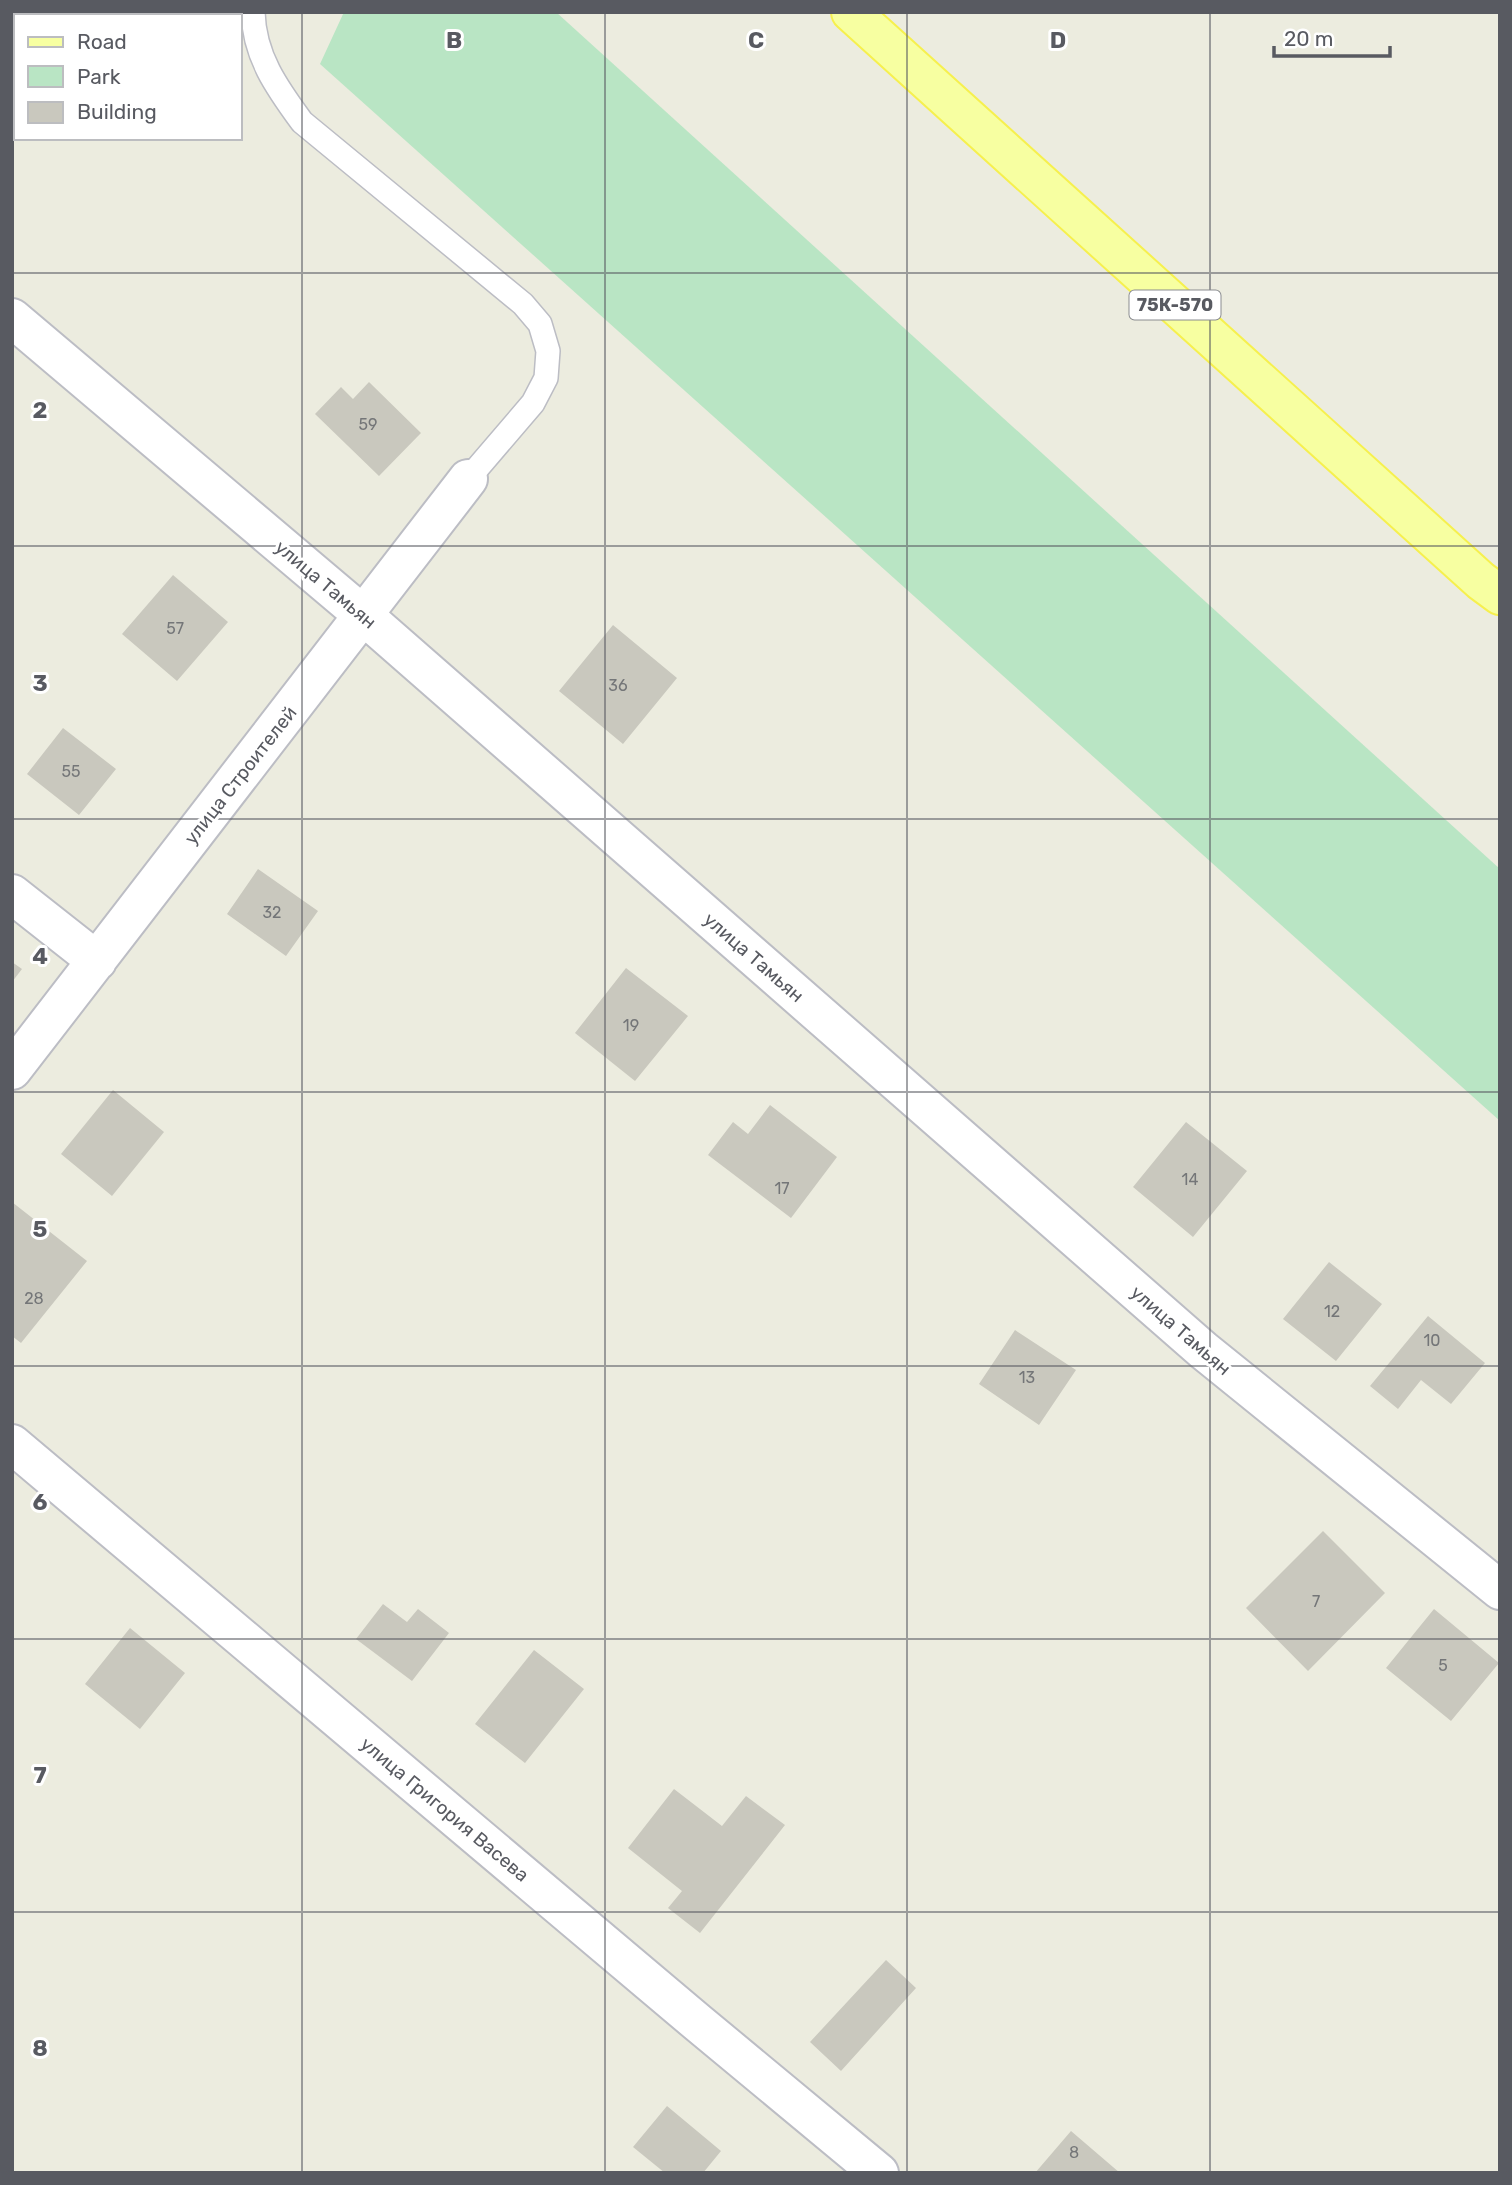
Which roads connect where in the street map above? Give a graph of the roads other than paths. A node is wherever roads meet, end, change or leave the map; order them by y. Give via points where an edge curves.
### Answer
1 (253, 12) edge
2 (851, 12) edge
3 (12, 318) edge
4 (468, 479) joint
5 (1500, 595) edge
6 (363, 615) junction
7 (12, 894) edge
8 (97, 961) junction
9 (12, 1070) edge
10 (12, 1444) edge
11 (1500, 1590) edge
12 (879, 2173) edge

1 - 4 lane via 257,49 276,88 302,122 523,303 540,324 548,351 546,378 533,403
2 - 5 main road, 75К-570
3 - 6 street, улица Тамьян
4 - 6 street, улица Строителей
6 - 8 street, улица Строителей
6 - 11 street, улица Тамьян via 1203,1350
7 - 8 street
8 - 9 street, улица Строителей
10 - 12 street, улица Григория Васева

